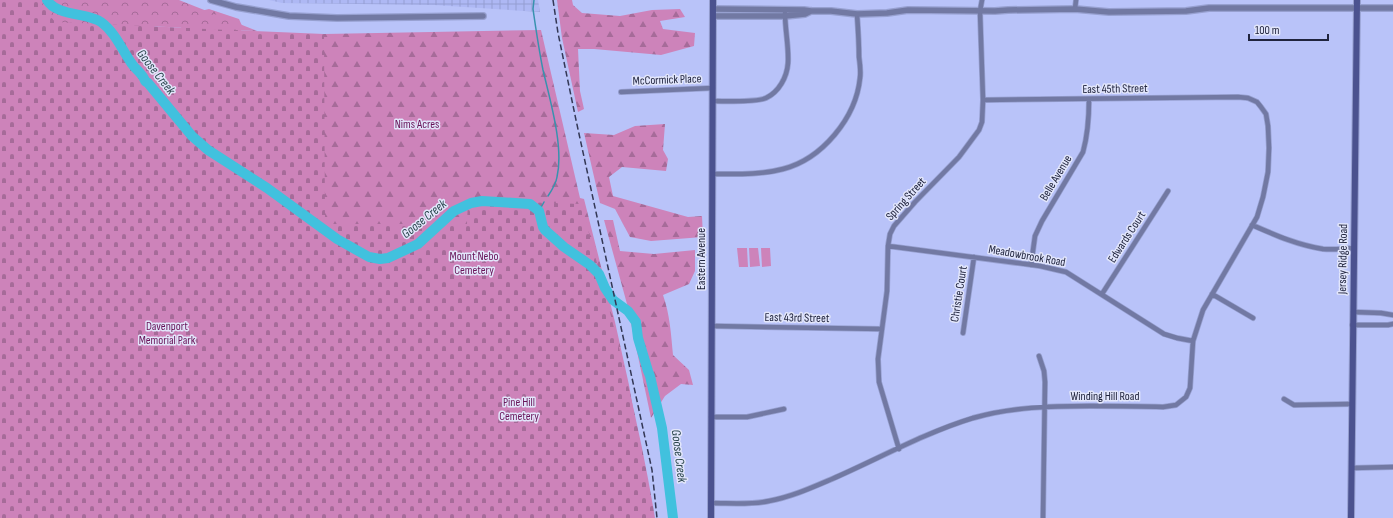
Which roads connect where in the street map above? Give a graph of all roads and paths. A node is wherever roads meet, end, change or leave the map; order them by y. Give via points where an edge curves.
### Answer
1 (211, 0) edge
2 (713, 0) edge
3 (982, 0) edge
4 (1076, 0) edge
5 (1357, 0) edge
6 (1357, 8) junction
7 (1393, 8) edge
8 (713, 9) junction
9 (1075, 9) junction
10 (785, 10) junction
11 (811, 11) junction
12 (980, 11) junction
13 (857, 14) junction
14 (483, 16) dead end
15 (713, 16) junction
16 (784, 16) junction
17 (713, 88) junction
18 (621, 92) dead end
19 (1248, 98) joint
20 (1089, 99) junction
21 (983, 100) junction
22 (713, 101) junction
23 (713, 174) junction
24 (1168, 191) dead end
25 (1252, 225) junction
26 (888, 246) junction
27 (1354, 248) junction
28 (974, 257) junction
29 (1030, 265) junction
30 (1102, 294) junction
31 (1212, 294) junction
32 (1353, 312) junction
33 (1393, 315) edge
34 (1253, 318) dead end
35 (1393, 324) edge
36 (1352, 325) junction
37 (712, 326) junction
38 (882, 329) junction
39 (963, 333) dead end
40 (1193, 341) junction
41 (1039, 356) dead end
42 (1284, 399) dead end
43 (1352, 404) junction
44 (1046, 407) junction
45 (784, 409) dead end
46 (711, 417) junction
47 (898, 449) junction
48 (1393, 467) edge
49 (1352, 468) junction
50 (711, 503) junction
51 (711, 518) edge
52 (1043, 518) edge
53 (1351, 518) edge

1 - 14 street via 289,16
2 - 8 main road, Eastern Avenue
3 - 12 street, Spring Street
4 - 9 street
5 - 6 main road, Jersey Ridge Road
6 - 7 street
6 - 9 street via 1209,8 1186,11 1109,12
6 - 27 main road, Jersey Ridge Road
8 - 10 street
8 - 15 main road, Eastern Avenue
9 - 12 street
10 - 11 street
10 - 16 street
11 - 13 street
11 - 16 street
12 - 13 street via 908,10 886,14
12 - 21 street, Spring Street
13 - 23 street via 860,77 858,92 835,136 817,152 798,164 783,169 766,173
15 - 16 street
15 - 17 main road, Eastern Avenue
16 - 22 street via 788,62 783,82 766,98
17 - 18 street, McCormick Place
17 - 22 main road, Eastern Avenue
19 - 20 street, East 45th Street
19 - 25 street, Winding Hill Road via 1257,102 1266,114 1268,133 1268,172 1257,217
20 - 21 street, East 45th Street
20 - 29 street, Belle Avenue via 1089,125 1083,152 1042,221 1035,236
21 - 26 street, Spring Street via 979,130 959,157 894,226
22 - 23 main road, Eastern Avenue
23 - 37 main road, Eastern Avenue
24 - 30 street, Edwards Court
25 - 27 street via 1287,241 1306,246 1325,249
25 - 31 street, Winding Hill Road
26 - 28 street, Meadowbrook Road
26 - 38 street, Spring Street via 887,292
27 - 32 main road, Jersey Ridge Road
28 - 29 street, Meadowbrook Road
28 - 39 street, Christie Court
29 - 30 street, Meadowbrook Road via 1066,272
30 - 40 street, Meadowbrook Road via 1164,334
31 - 34 street
31 - 40 street, Winding Hill Road via 1203,310
32 - 33 street
32 - 36 main road, Jersey Ridge Road
35 - 36 street
36 - 43 main road, Jersey Ridge Road
37 - 38 street, East 43rd Street
37 - 46 main road, Eastern Avenue
38 - 47 street, Spring Street via 878,359 879,382
40 - 44 street, Winding Hill Road via 1190,388 1186,397 1176,405
41 - 44 street via 1044,370
42 - 43 street via 1294,405
43 - 49 main road, Jersey Ridge Road
44 - 47 street, Winding Hill Road via 1025,408 973,418
44 - 52 street
45 - 46 street via 747,417
46 - 50 main road, Eastern Avenue
47 - 50 street, Winding Hill Road via 787,497 767,502
48 - 49 street
49 - 53 main road, Jersey Ridge Road
50 - 51 main road, Eastern Avenue

